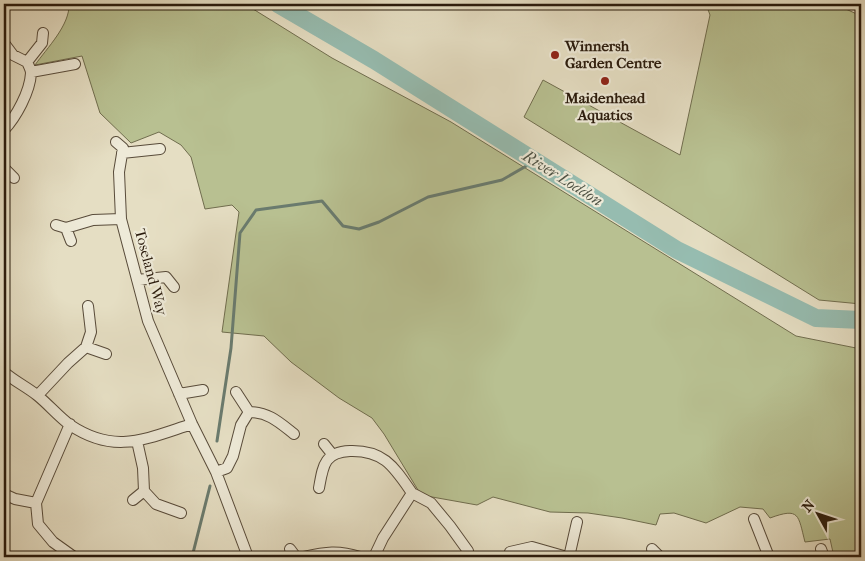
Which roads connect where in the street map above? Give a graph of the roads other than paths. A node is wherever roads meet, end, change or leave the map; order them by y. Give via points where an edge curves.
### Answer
1 (43, 33) dead end
2 (4, 43) edge
3 (75, 64) dead end
4 (29, 67) junction
5 (4, 130) edge
6 (116, 142) dead end
7 (160, 149) dead end
8 (122, 153) junction
9 (4, 168) edge
10 (14, 178) dead end
11 (121, 219) junction
12 (71, 241) dead end
13 (137, 280) junction
14 (174, 287) dead end
15 (88, 306) dead end
16 (86, 347) junction
17 (106, 354) dead end
18 (4, 372) edge
19 (203, 390) dead end
20 (236, 392) dead end
21 (179, 394) junction
22 (38, 396) junction
23 (250, 412) junction
24 (70, 424) junction
25 (192, 424) junction
26 (294, 434) dead end
27 (137, 441) junction
28 (324, 444) dead end
29 (332, 454) junction
30 (216, 472) junction
31 (319, 488) dead end
32 (144, 491) junction
33 (412, 493) junction
34 (4, 494) edge
35 (134, 500) dead end
36 (36, 503) junction
37 (181, 514) dead end
38 (754, 519) dead end
39 (577, 522) dead end
40 (652, 549) dead end
41 (468, 552) dead end
42 (510, 552) dead end
43 (74, 557) edge
44 (248, 557) edge
45 (304, 557) edge
46 (360, 557) edge
47 (374, 557) edge
48 (568, 557) edge
49 (660, 557) edge
50 (770, 557) edge

1 - 4 street via 42,43
2 - 4 street
3 - 4 street
4 - 5 street via 24,100
6 - 8 street via 123,148
7 - 8 street
8 - 11 street, Toseland Way via 119,172
9 - 10 street
11 - 12 street via 61,226
11 - 13 street, Toseland Way
13 - 14 street via 168,274
13 - 21 street, Toseland Way via 148,321
15 - 16 street via 90,332
16 - 17 street
16 - 22 street
18 - 22 street
19 - 21 street
20 - 23 street
21 - 25 street, Toseland Way
22 - 24 street
23 - 26 street via 270,415
23 - 30 street via 241,425 227,468
24 - 27 street via 94,438 118,443
24 - 36 street
25 - 27 street
25 - 30 street, Toseland Way
27 - 32 street
28 - 29 street
29 - 31 street via 323,466
29 - 33 street via 373,453 392,467
30 - 44 street, Toseland Way
32 - 35 street
32 - 37 street via 156,504
33 - 41 street via 431,503
33 - 47 street
34 - 36 street
36 - 43 street via 38,524 53,542
38 - 50 street
39 - 48 street
40 - 49 street
42 - 48 street via 532,548
45 - 46 street via 345,552

